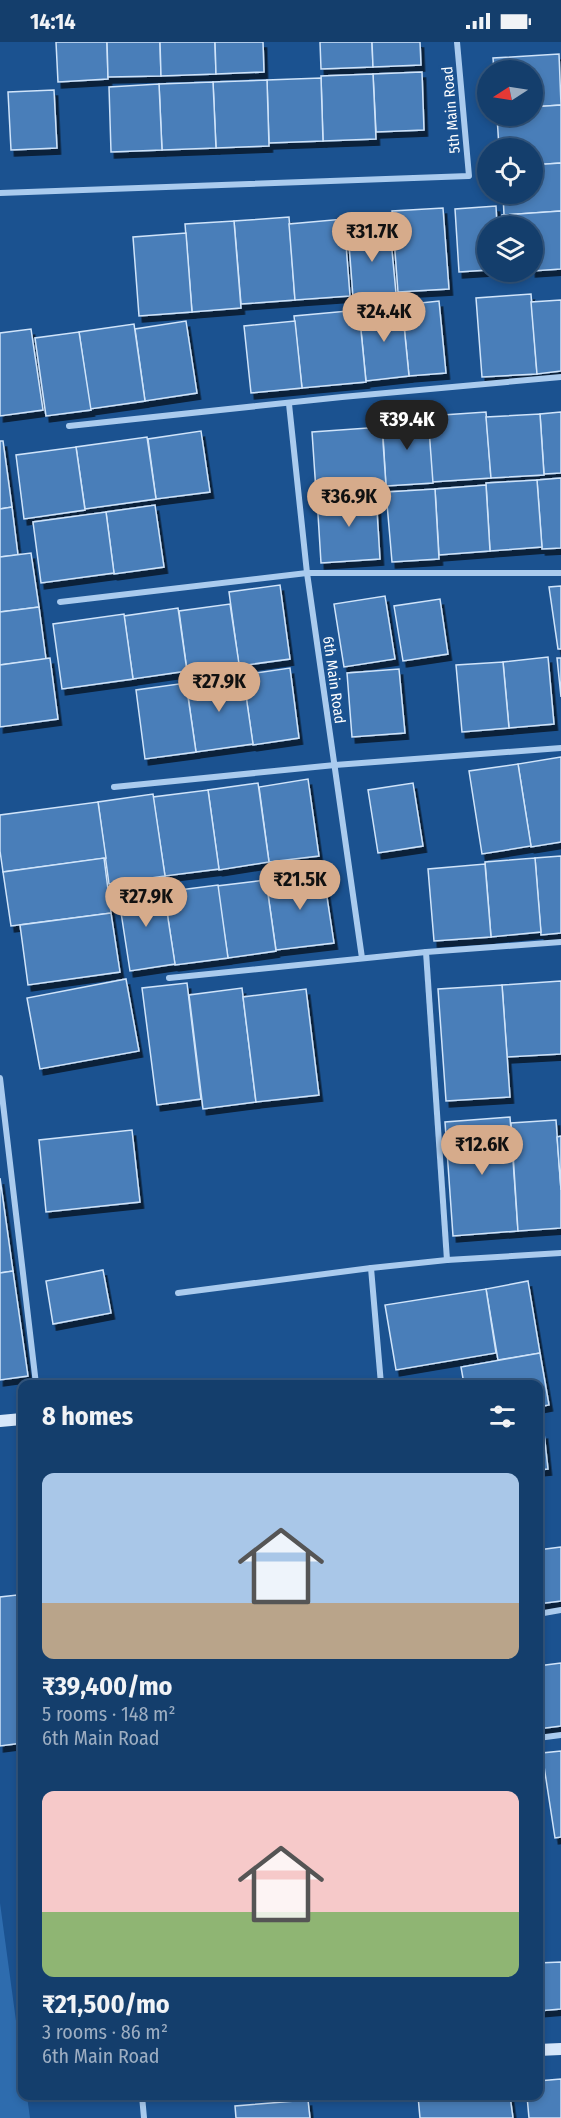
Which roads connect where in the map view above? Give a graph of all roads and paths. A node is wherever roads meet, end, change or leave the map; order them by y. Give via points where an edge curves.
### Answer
1 (457, 42) edge
2 (0, 193) edge
3 (561, 377) edge
4 (289, 404) junction
5 (69, 426) dead end
6 (307, 573) junction
7 (561, 573) edge
8 (60, 602) dead end
9 (561, 748) edge
10 (335, 765) junction
11 (114, 787) dead end
12 (561, 942) edge
13 (426, 952) junction
14 (362, 958) junction
15 (169, 978) dead end
16 (0, 1078) edge
17 (561, 1253) edge
18 (447, 1260) junction
19 (371, 1268) junction
20 (178, 1293) dead end
21 (36, 1380) edge
22 (381, 1380) edge
23 (18, 1419) edge
24 (0, 1421) edge
25 (561, 1610) edge
26 (543, 1613) edge
27 (561, 1734) edge
28 (543, 1737) edge
29 (561, 2049) edge
30 (543, 2050) edge
31 (142, 2100) edge
32 (144, 2118) edge

1 - 2 street, 5th Main Road via 469,176
3 - 4 street
4 - 5 street
4 - 6 street, 6th Main Road
6 - 7 street
6 - 8 street
6 - 10 street, 6th Main Road
9 - 10 street
10 - 11 street
10 - 14 street, 6th Main Road
12 - 13 street
13 - 14 street
13 - 18 street
14 - 15 street
16 - 21 street
17 - 18 street
18 - 19 street
19 - 20 street
19 - 22 street
23 - 24 street
25 - 26 street
27 - 28 street
29 - 30 street
31 - 32 street

